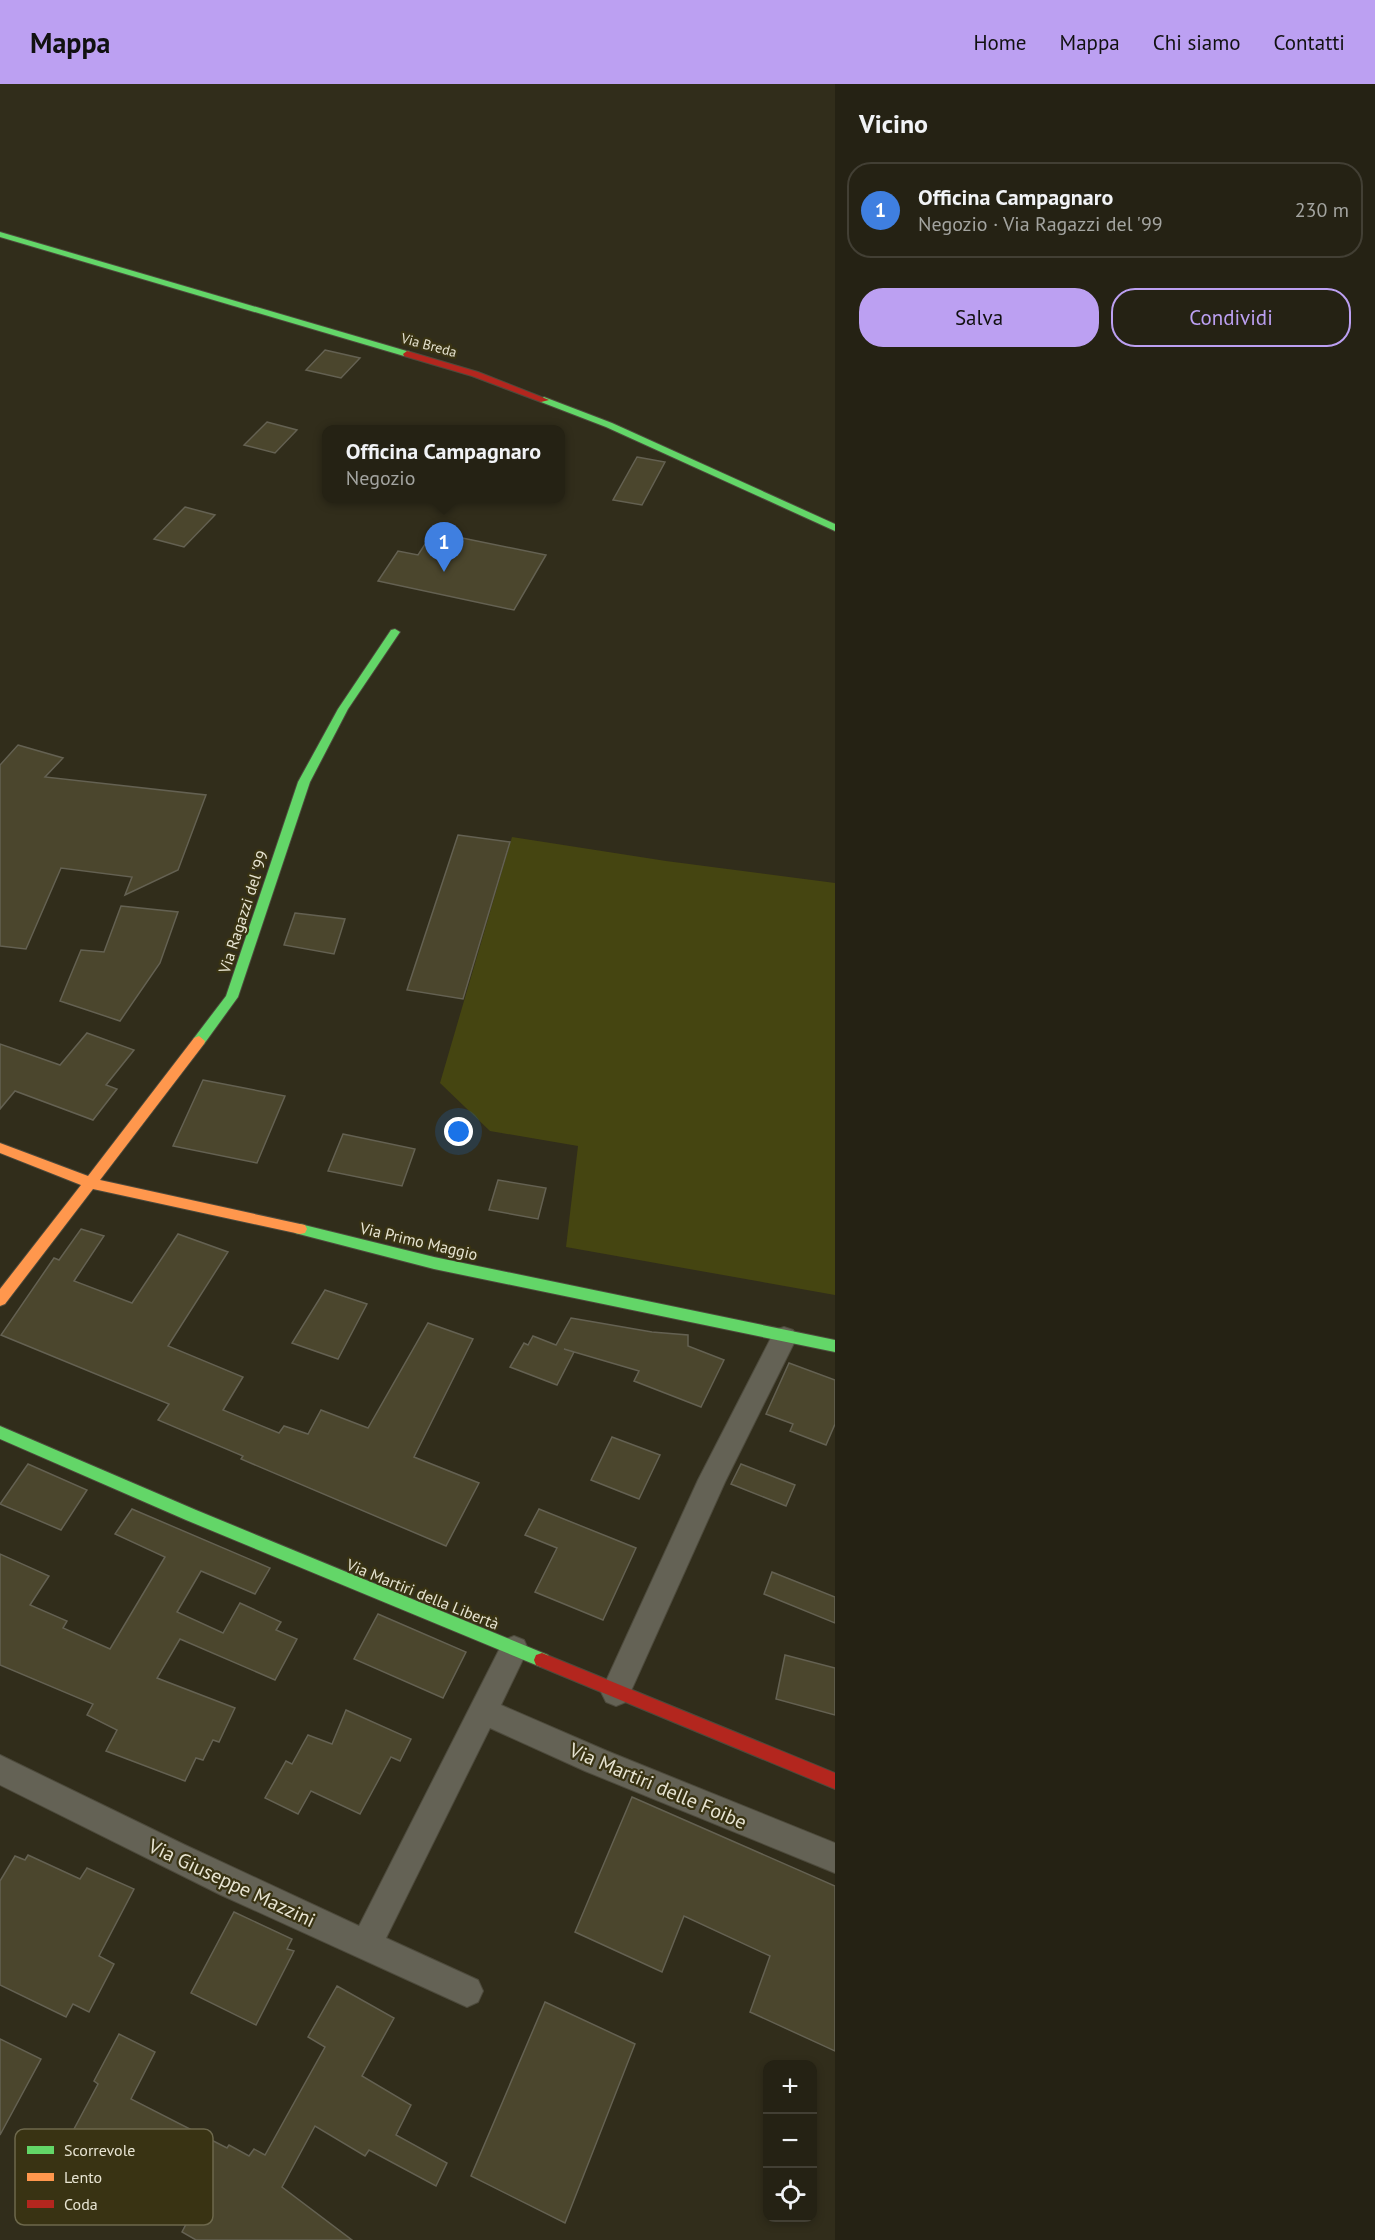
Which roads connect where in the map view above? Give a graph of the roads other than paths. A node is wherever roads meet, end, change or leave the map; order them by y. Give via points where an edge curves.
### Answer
1 (0, 234) edge
2 (835, 528) edge
3 (395, 632) dead end
4 (0, 1148) edge
5 (91, 1183) junction
6 (0, 1300) edge
7 (784, 1337) junction
8 (835, 1346) edge
9 (0, 1432) edge
10 (514, 1649) junction
11 (616, 1692) junction
12 (483, 1711) junction
13 (0, 1769) edge
14 (835, 1781) edge
15 (835, 1858) edge
16 (366, 1946) junction
17 (467, 1991) dead end

1 - 2 street, Via Breda via 475,374 609,425
3 - 5 street, Via Ragazzi del '99 via 343,709 304,782 232,997
4 - 5 street, Via Primo Maggio
5 - 6 street, Via Ragazzi del '99
5 - 7 street, Via Primo Maggio via 274,1222 434,1263
7 - 8 street, Via Primo Maggio
7 - 11 street via 711,1480
9 - 10 street, Via Martiri della Libertà
10 - 11 street, Via Martiri della Libertà
10 - 12 street
11 - 14 street, Via Martiri della Libertà
12 - 15 street, Via Martiri delle Foibe via 606,1766
12 - 16 street
13 - 16 street, Via Giuseppe Mazzini via 90,1816
16 - 17 street, Via Giuseppe Mazzini

